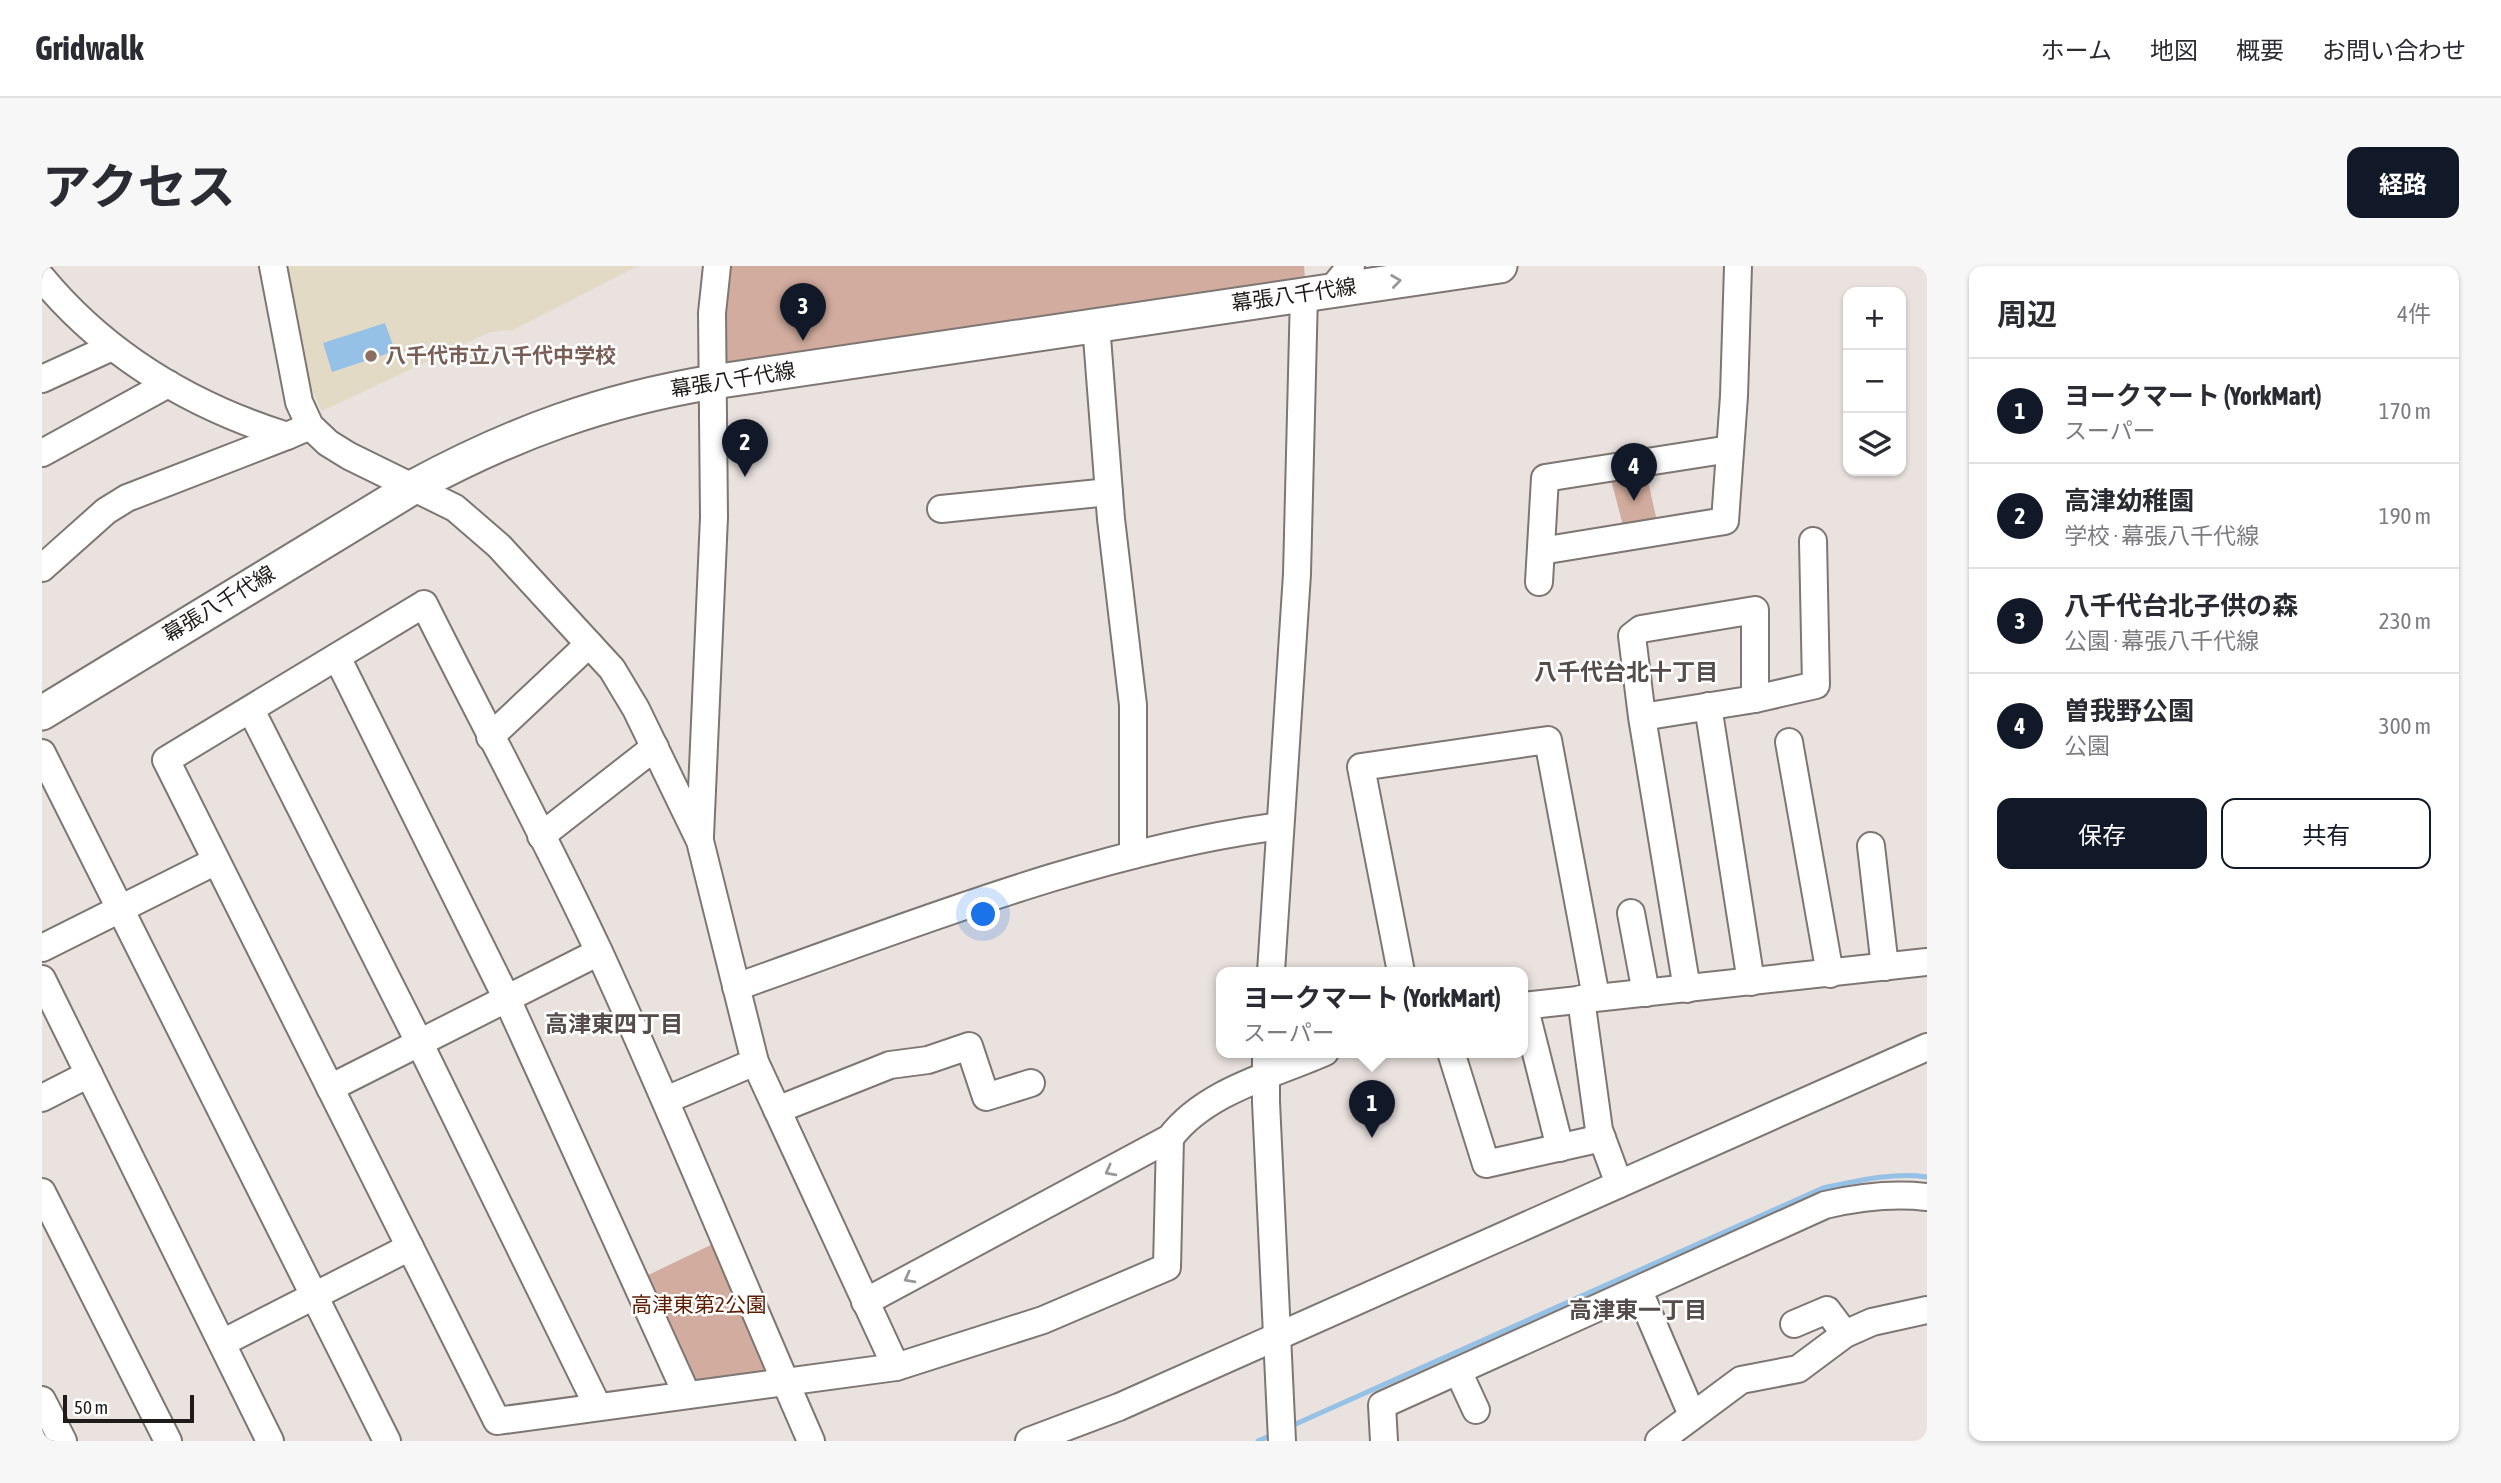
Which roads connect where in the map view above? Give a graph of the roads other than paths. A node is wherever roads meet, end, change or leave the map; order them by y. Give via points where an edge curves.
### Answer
1 (273, 266) edge
2 (717, 266) edge
3 (1500, 266) edge
4 (1738, 266) edge
5 (42, 278) edge
6 (1329, 283) edge
7 (1096, 324) junction
8 (112, 347) junction
9 (42, 380) edge
10 (713, 382) junction
11 (168, 384) junction
12 (299, 431) junction
13 (1730, 449) junction
14 (42, 453) edge
15 (415, 486) junction
16 (1109, 492) junction
17 (941, 509) dead end
18 (1814, 541) dead end
19 (1541, 551) junction
20 (42, 568) edge
21 (1539, 582) dead end
22 (589, 644) junction
23 (337, 657) junction
24 (1755, 699) junction
25 (1708, 706) junction
26 (251, 710) junction
27 (42, 713) edge
28 (1642, 716) junction
29 (490, 737) junction
30 (1789, 741) dead end
31 (656, 747) junction
32 (42, 753) edge
33 (1280, 826) junction
34 (541, 836) junction
35 (700, 841) junction
36 (1871, 846) dead end
37 (1133, 855) junction
38 (216, 862) junction
39 (121, 908) junction
40 (1631, 913) dead end
41 (42, 948) edge
42 (599, 951) junction
43 (1927, 962) edge
44 (1271, 967) edge
45 (1400, 967) edge
46 (1885, 967) junction
47 (1830, 974) junction
48 (42, 979) edge
49 (1751, 982) junction
50 (736, 987) junction
51 (1687, 989) junction
52 (1646, 993) junction
53 (1589, 998) junction
54 (507, 999) junction
55 (1528, 1004) edge
56 (1528, 1024) edge
57 (420, 1044) junction
58 (1927, 1046) edge
59 (1296, 1058) edge
60 (1453, 1058) edge
61 (755, 1062) junction
62 (1266, 1064) edge
63 (89, 1074) junction
64 (1031, 1083) dead end
65 (330, 1088) junction
66 (42, 1098) edge
67 (666, 1100) junction
68 (777, 1110) junction
69 (1170, 1138) junction
70 (1602, 1138) junction
71 (1560, 1147) junction
72 (1619, 1184) junction
73 (42, 1192) edge
74 (1927, 1197) edge
75 (410, 1247) junction
76 (1639, 1291) junction
77 (314, 1295) junction
78 (865, 1302) junction
79 (1927, 1310) edge
80 (1794, 1324) dead end
81 (1845, 1334) junction
82 (1275, 1338) junction
83 (223, 1342) junction
84 (896, 1367) junction
85 (1458, 1371) junction
86 (786, 1384) junction
87 (688, 1395) junction
88 (42, 1400) edge
89 (598, 1408) junction
90 (1476, 1410) dead end
91 (1692, 1415) junction
92 (1281, 1430) edge
93 (63, 1441) edge
94 (168, 1441) edge
95 (270, 1441) edge
96 (387, 1441) edge
97 (811, 1441) edge
98 (1029, 1441) edge
99 (1384, 1441) edge
100 (1659, 1441) edge

1 - 12 street via 299,402
2 - 10 street
6 -> 3 main road, 幕張八千代線
4 - 13 street
5 - 8 street via 77,318
6 - 7 main road, 幕張八千代線
6 - 33 street via 1298,549
7 - 10 main road, 幕張八千代線
7 - 16 street
8 - 9 street
8 - 11 street
10 - 15 main road, 幕張八千代線 via 569,416 477,453
10 - 35 street via 714,517
11 - 12 street via 210,408
11 - 14 street
12 - 15 street
12 - 20 street via 127,498
13 - 19 street via 1725,521
13 - 19 street via 1545,478
15 - 22 street via 455,508 499,547
15 - 27 main road, 幕張八千代線
16 - 17 street
16 - 37 street via 1133,705
18 - 24 street via 1816,685
19 - 21 street
22 - 29 street
22 - 31 street via 612,669
23 - 26 street
23 - 29 street via 424,604
23 - 54 street
24 - 25 street
24 - 28 street via 1755,610 1641,629 1632,636
25 - 28 street
25 - 49 street
26 - 38 street via 166,760
26 - 57 street
28 - 51 street
29 - 34 street
30 - 47 street
31 - 34 street
31 - 35 street
32 - 39 street
33 - 37 street
33 - 44 street
34 - 42 street
35 - 50 street
36 - 46 street
37 - 50 street via 974,903
38 - 39 street
38 - 65 street
39 - 41 street
39 - 77 street
40 - 52 street
42 - 54 street
42 - 67 street
43 - 46 street
45 - 53 street via 1361,768 1548,740
46 - 47 street
47 - 49 street
48 - 63 street
49 - 51 street
50 - 61 street
51 - 52 street
52 - 53 street
53 - 55 street
53 - 70 street
54 - 57 street
54 - 87 street
56 - 71 street
57 - 65 street
57 - 89 street
58 - 72 street
59 - 62 street
60 - 71 street via 1486,1164
61 - 67 street
61 - 68 street
62 - 69 street
62 - 82 street
63 - 66 street
63 - 83 street
64 - 68 street via 986,1097 969,1046 928,1060 890,1065
65 - 75 street
67 - 86 street
68 - 78 street
69 -> 78 street
69 - 84 street via 1167,1267 1043,1321
70 - 71 street
70 - 72 street
72 - 82 street
73 - 94 street
74 - 76 street via 1852,1198 1825,1205
75 - 77 street
75 - 89 street via 497,1421
76 - 85 street
76 - 91 street
77 - 83 street
77 - 96 street
78 - 84 street
79 - 81 street via 1872,1322
80 - 81 street via 1827,1310
81 - 91 street via 1798,1369 1741,1380
82 - 92 street
82 - 98 street
83 - 95 street
84 - 86 street
85 - 90 street
85 - 99 street via 1382,1405
86 - 87 street
86 - 97 street
87 - 89 street
88 - 93 street
91 - 100 street

